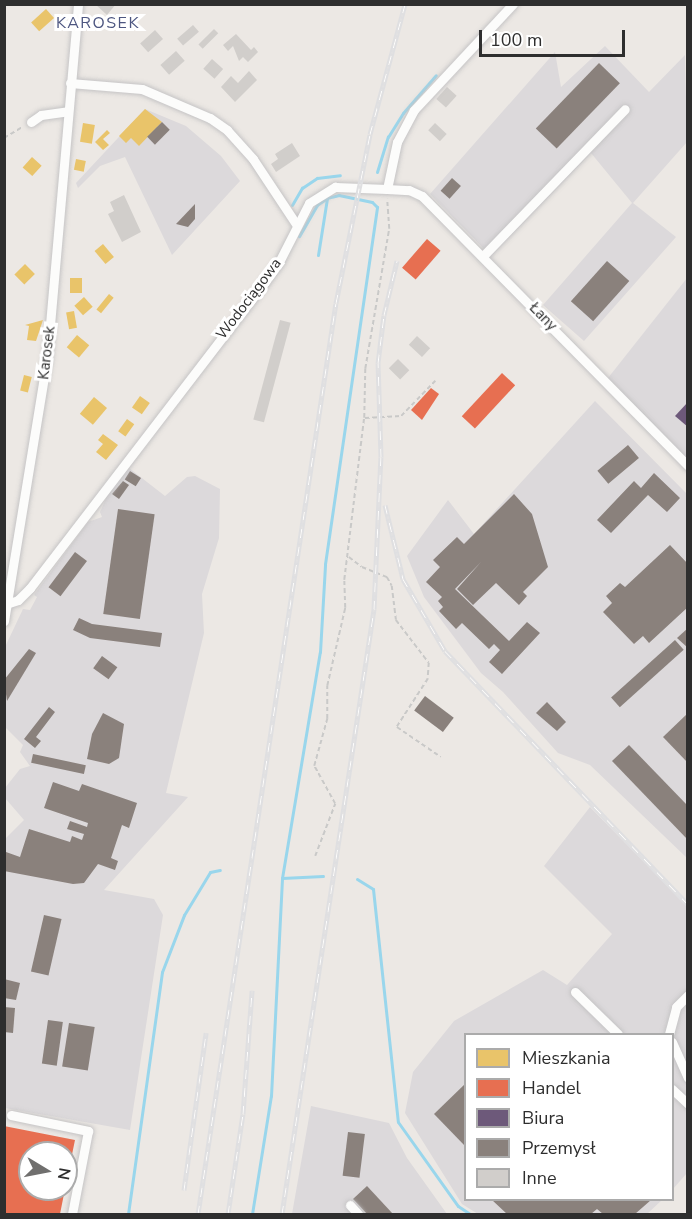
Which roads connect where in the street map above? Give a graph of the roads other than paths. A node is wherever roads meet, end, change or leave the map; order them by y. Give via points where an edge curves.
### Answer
1 (78, 4) edge
2 (513, 4) edge
3 (70, 83) junction
4 (625, 109) dead end
5 (68, 111) junction
6 (31, 122) road end
7 (387, 189) junction
8 (296, 224) junction
9 (483, 256) junction
10 (687, 466) edge
11 (9, 603) junction
12 (4, 621) edge
13 (576, 992) dead end
14 (687, 995) edge
15 (614, 1033) edge
16 (670, 1033) edge
17 (674, 1047) edge
18 (687, 1078) edge
19 (675, 1096) edge
20 (687, 1104) edge
21 (11, 1115) dead end
22 (350, 1205) dead end
23 (72, 1215) edge
24 (358, 1215) edge

1 - 3 street, Karosek
2 - 7 street via 414,110 397,142
3 - 5 street, Karosek
3 - 8 street via 142,89 210,118 254,159
4 - 9 street
5 - 6 street via 41,115
5 - 11 street, Karosek via 47,359
7 - 8 street, Wodociągowa via 345,186 325,191 309,202
7 - 9 street, Łany via 409,190 422,196
8 - 11 street, Wodociągowa via 279,262 264,283 30,588
9 - 10 street, Łany
11 - 12 street, Karosek
13 - 15 street
14 - 16 street via 676,1007
17 - 18 street
19 - 20 street
21 - 23 street via 88,1131
22 - 24 street

